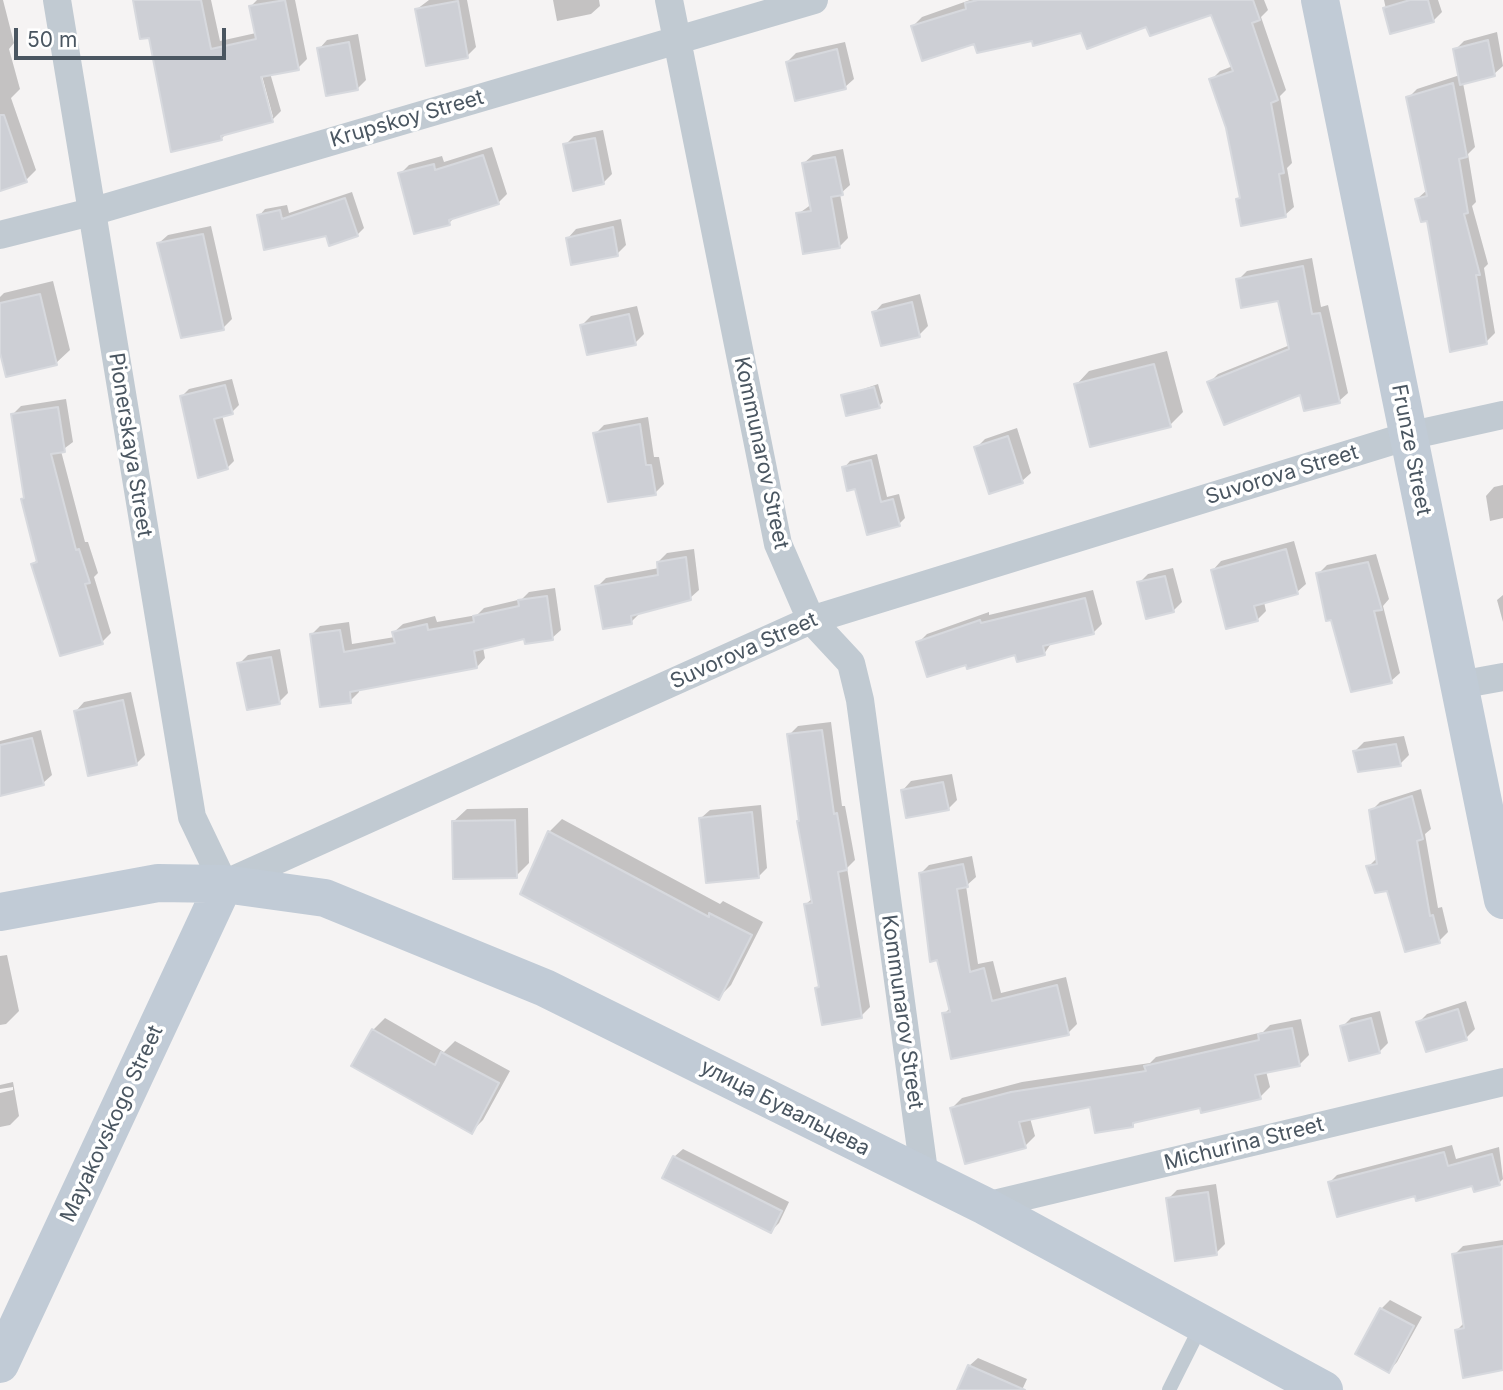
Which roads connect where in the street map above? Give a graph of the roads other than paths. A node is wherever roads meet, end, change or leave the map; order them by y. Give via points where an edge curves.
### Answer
1 (57, 0) edge
2 (669, 0) edge
3 (814, 0) edge
4 (1320, 0) edge
5 (676, 39) junction
6 (91, 212) junction
7 (0, 235) edge
8 (1503, 415) edge
9 (1408, 436) junction
10 (811, 620) junction
11 (1503, 677) edge
12 (1459, 685) junction
13 (224, 884) junction
14 (1503, 900) edge
15 (0, 912) edge
16 (1503, 1082) edge
17 (925, 1179) junction
18 (985, 1206) junction
19 (1201, 1326) junction
20 (0, 1364) edge
21 (1169, 1390) edge
22 (1324, 1390) edge

1 - 6 street, Pionerskaya Street
2 - 5 street, Kommunarov Street
3 - 5 street, Krupskoy Street
4 - 9 main road, Frunze Street
5 - 6 street, Krupskoy Street
5 - 10 street, Kommunarov Street via 778,544
6 - 7 street, Krupskoy Street
6 - 13 street, Pionerskaya Street via 192,817
8 - 9 street, Suvorova Street
9 - 10 street, Suvorova Street
9 - 12 main road, Frunze Street
10 - 13 street, Suvorova Street
10 - 17 street, Kommunarov Street via 851,663 860,701
11 - 12 street
12 - 14 main road, Frunze Street
13 - 15 main road, Suvorova Street via 158,883
13 - 17 main road, улица Бувальцева via 325,898 446,945 545,988
13 - 20 main road, Mayakovskogo Street
16 - 18 street, Michurina Street
17 - 18 main road, улица Бувальцева
18 - 19 main road, улица Бувальцева
19 - 21 lane
19 - 22 main road, улица Бувальцева

